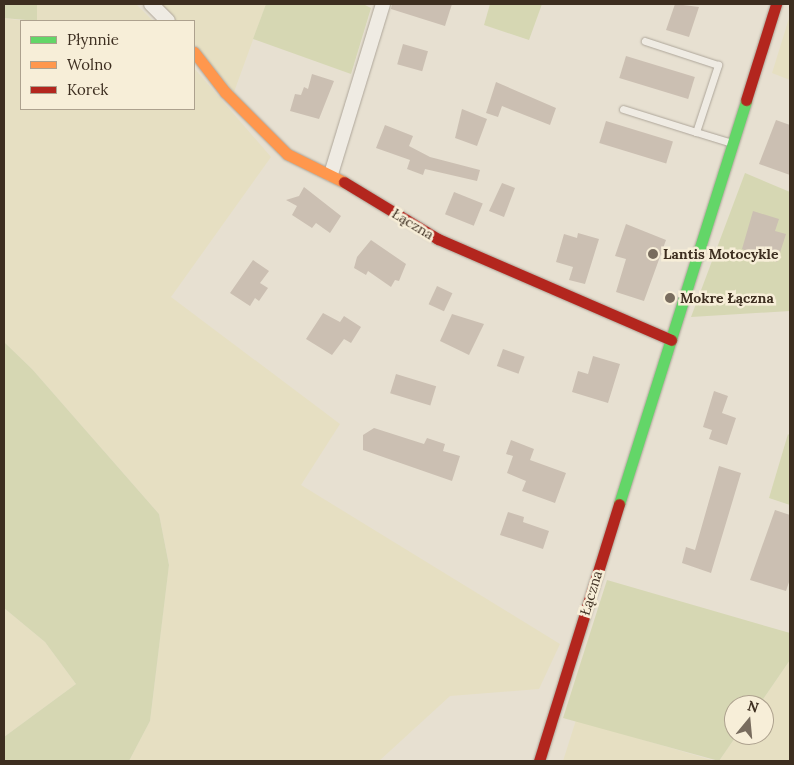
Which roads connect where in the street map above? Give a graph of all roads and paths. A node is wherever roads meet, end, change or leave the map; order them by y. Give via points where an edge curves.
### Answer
1 (151, 4) edge
2 (383, 4) edge
3 (776, 4) edge
4 (167, 20) edge
5 (645, 41) dead end
6 (195, 53) edge
7 (623, 108) dead end
8 (696, 132) junction
9 (732, 143) junction
10 (331, 174) junction
11 (671, 340) junction
12 (539, 761) edge

1 - 4 street
2 - 10 street
3 - 9 street, Łączna
5 - 8 lane via 718,65
6 - 10 street, Łączna via 225,92 287,154
7 - 8 lane
8 - 9 lane
9 - 11 street, Łączna
10 - 11 street, Łączna via 438,239
11 - 12 street, Łączna

